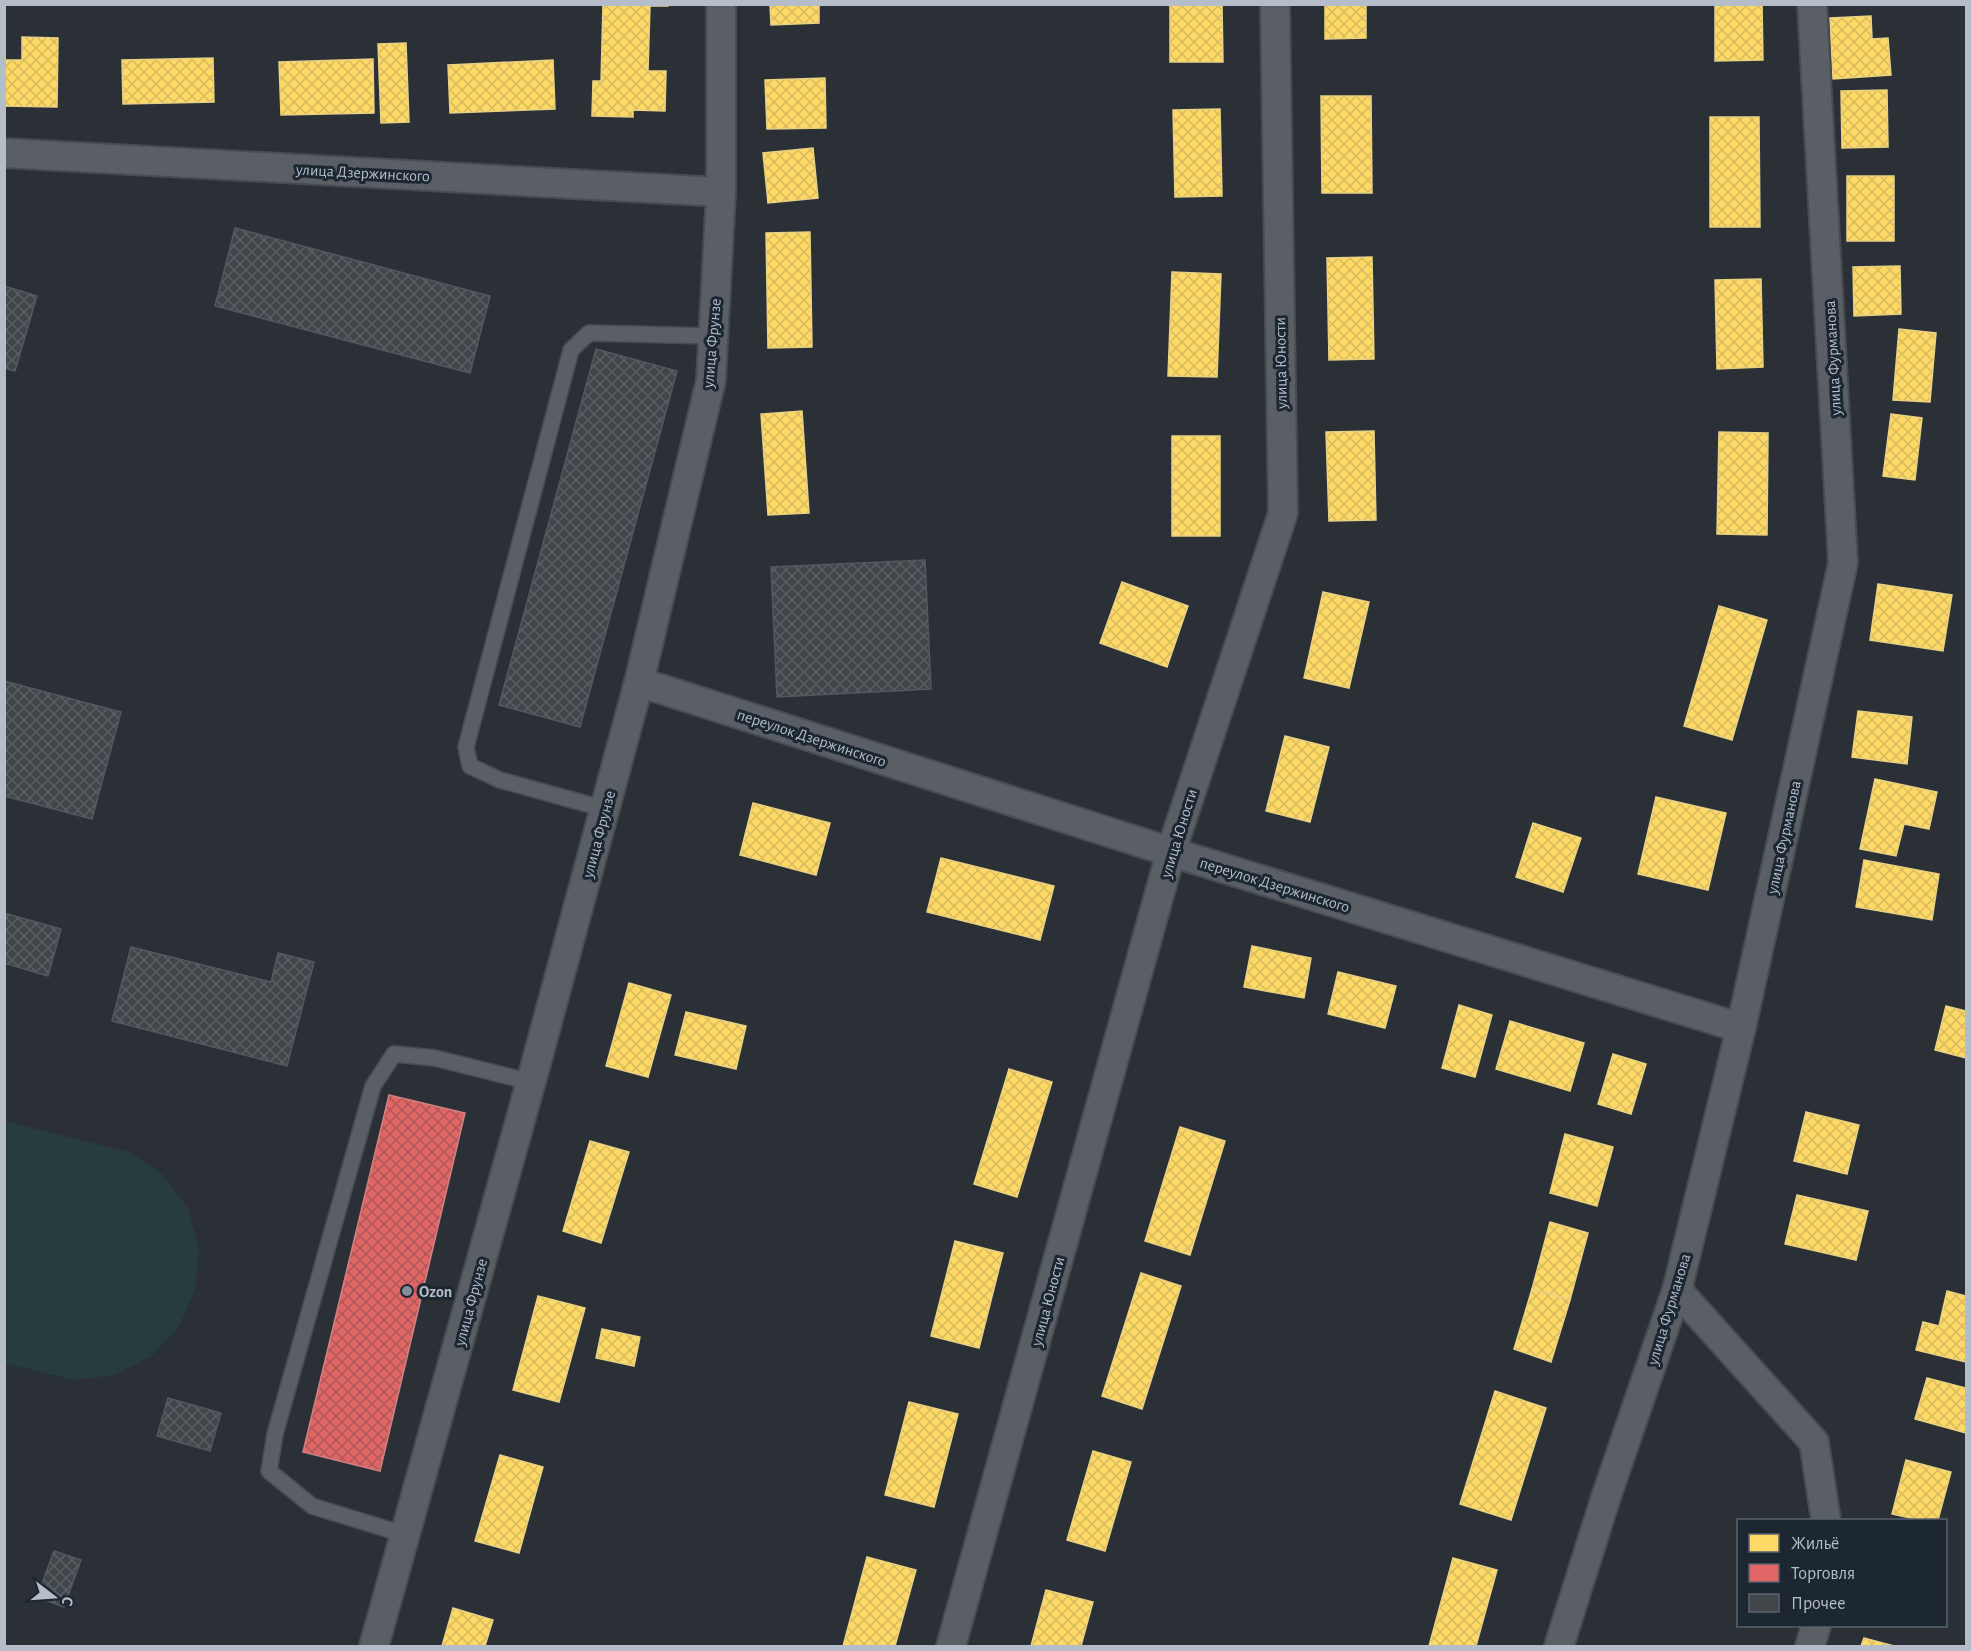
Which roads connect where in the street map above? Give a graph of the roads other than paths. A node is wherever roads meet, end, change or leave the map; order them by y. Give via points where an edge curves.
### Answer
1 (721, 4) edge
2 (1275, 4) edge
3 (1812, 4) edge
4 (4, 153) edge
5 (721, 192) junction
6 (713, 336) junction
7 (639, 682) junction
8 (605, 809) junction
9 (1171, 852) junction
10 (1741, 1028) junction
11 (531, 1082) junction
12 (1677, 1290) junction
13 (1826, 1519) edge
14 (406, 1535) junction
15 (1816, 1627) edge
16 (374, 1647) edge
17 (951, 1647) edge
18 (1559, 1647) edge
19 (1810, 1647) edge

1 - 5 street, улица Фрунзе
2 - 9 street, улица Юности via 1283,513
3 - 10 street, улица Фурманова via 1843,563
4 - 5 street, улица Дзержинского
5 - 6 street, улица Фрунзе
6 - 7 street, улица Фрунзе via 711,380
6 - 8 lane via 589,333 571,350 466,747 470,766 500,780
7 - 8 street, улица Фрунзе
7 - 9 street, переулок Дзержинского
8 - 11 street, улица Фрунзе
9 - 10 street, переулок Дзержинского
9 - 17 street, улица Юности
10 - 12 street, улица Фурманова
11 - 14 street, улица Фрунзе
11 - 14 lane via 435,1058 394,1054 373,1086 274,1434 269,1471 312,1506
12 - 13 street via 1814,1442
12 - 18 street, улица Фурманова
14 - 16 street, улица Фрунзе
15 - 19 street

